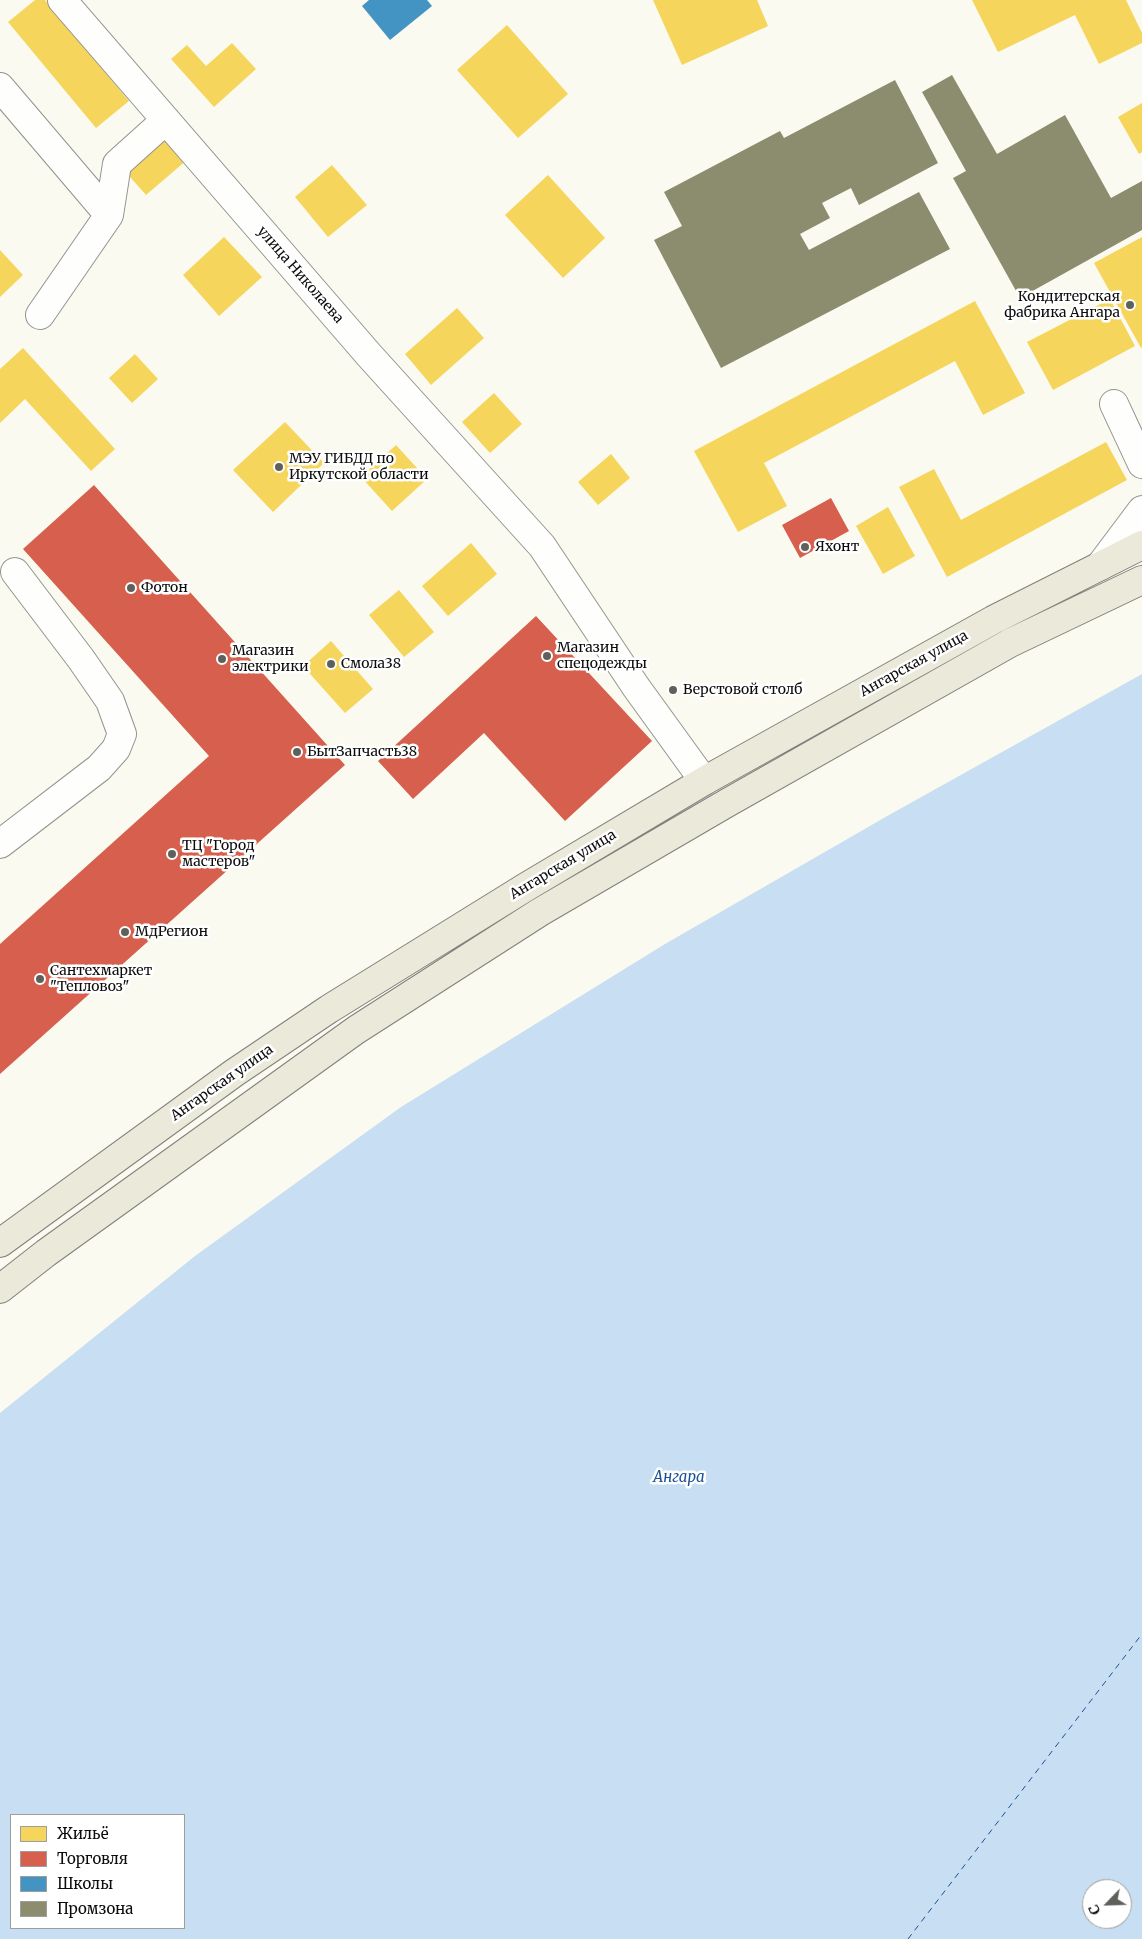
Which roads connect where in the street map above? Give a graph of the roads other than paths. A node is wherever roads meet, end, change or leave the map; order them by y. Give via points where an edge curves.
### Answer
1 (62, 0) edge
2 (0, 87) edge
3 (166, 120) junction
4 (109, 215) junction
5 (40, 315) dead end
6 (1114, 404) dead end
7 (1142, 464) edge
8 (1142, 510) edge
9 (1142, 545) edge
10 (1100, 566) junction
11 (15, 572) dead end
12 (1142, 580) edge
13 (704, 781) junction
14 (0, 844) edge
15 (4, 1231) edge
16 (0, 1289) edge

1 - 3 lane, улица Николаева
2 - 4 lane
3 - 4 lane via 117,164
3 - 13 lane, улица Николаева via 368,355 542,546 636,687
4 - 5 lane
6 - 7 lane
8 - 10 lane
9 - 10 main road, Ангарская улица
10 - 13 main road, Ангарская улица via 993,620
11 - 14 lane via 110,701 122,734 116,749 100,768
12 - 16 main road, Ангарская улица via 1010,643 727,802 540,912 356,1030
13 - 15 main road, Ангарская улица via 526,886 328,1009

